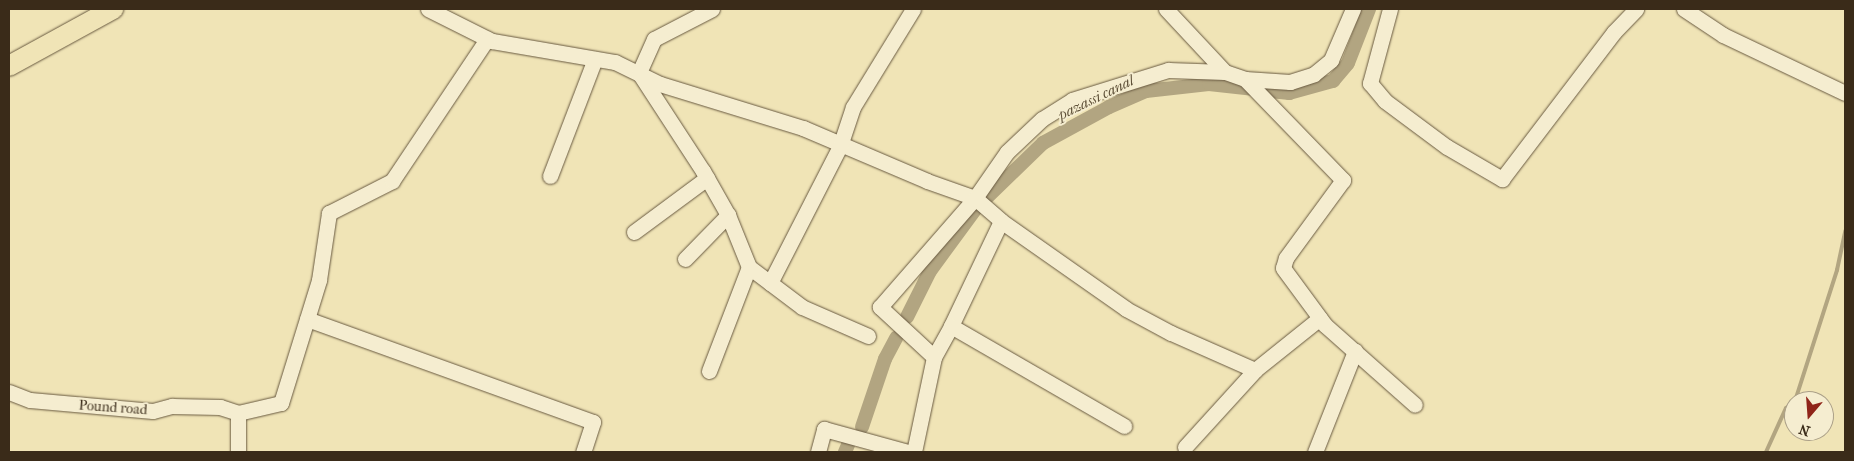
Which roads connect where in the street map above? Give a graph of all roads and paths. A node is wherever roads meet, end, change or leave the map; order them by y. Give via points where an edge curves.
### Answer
1 (114, 9) edge
2 (428, 9) edge
3 (712, 9) edge
4 (913, 9) edge
5 (1166, 9) edge
6 (1353, 9) edge
7 (1390, 9) edge
8 (1636, 9) edge
9 (1684, 9) edge
10 (487, 39) junction
11 (595, 59) junction
12 (9, 66) edge
13 (1225, 72) junction
14 (639, 73) junction
15 (1246, 79) junction
16 (1845, 93) edge
17 (840, 146) junction
18 (550, 176) dead end
19 (707, 178) junction
20 (975, 198) junction
21 (728, 214) junction
22 (1001, 221) junction
23 (634, 232) dead end
24 (684, 258) dead end
25 (749, 267) junction
26 (770, 282) junction
27 (1320, 318) junction
28 (307, 319) junction
29 (951, 326) junction
30 (868, 336) dead end
31 (1355, 351) junction
32 (934, 357) junction
33 (1255, 370) junction
34 (709, 372) dead end
35 (9, 392) edge
36 (1415, 405) dead end
37 (238, 413) junction
38 (1124, 426) dead end
39 (1185, 447) dead end
40 (238, 452) edge
41 (583, 452) edge
42 (818, 452) edge
43 (908, 452) edge
44 (914, 452) edge
45 (1315, 452) edge

1 - 12 main road
2 - 10 street
3 - 14 street via 654,39
4 - 17 street via 853,107
5 - 13 street
6 - 15 street via 1331,60 1314,74 1290,82
7 - 8 street via 1370,83 1385,101 1447,147 1502,179 1584,76 1614,32
9 - 16 street via 1723,35
10 - 11 street
10 - 28 street via 392,181 329,213 319,280
11 - 14 street via 615,62
11 - 18 street
13 - 15 street
13 - 20 street via 1168,70 1072,100 1042,119 1007,152
14 - 17 street via 660,84 803,128
14 - 19 street
15 - 27 street via 1343,180 1286,258 1283,268
17 - 20 street
17 - 26 street
19 - 21 street
19 - 23 street
20 - 22 street
20 - 32 street via 880,307
21 - 24 street
21 - 25 street
22 - 29 street
22 - 33 street via 1126,309
25 - 26 street
25 - 34 street
26 - 30 street via 802,306
27 - 31 street
27 - 33 street
28 - 37 street via 281,402
28 - 41 street via 593,422
29 - 32 street
29 - 38 street
31 - 36 street
31 - 45 street
32 - 44 street
33 - 39 street
35 - 37 street, Pound road via 30,400 71,405 153,411 172,406 220,407
37 - 40 street
42 - 43 street via 824,429

